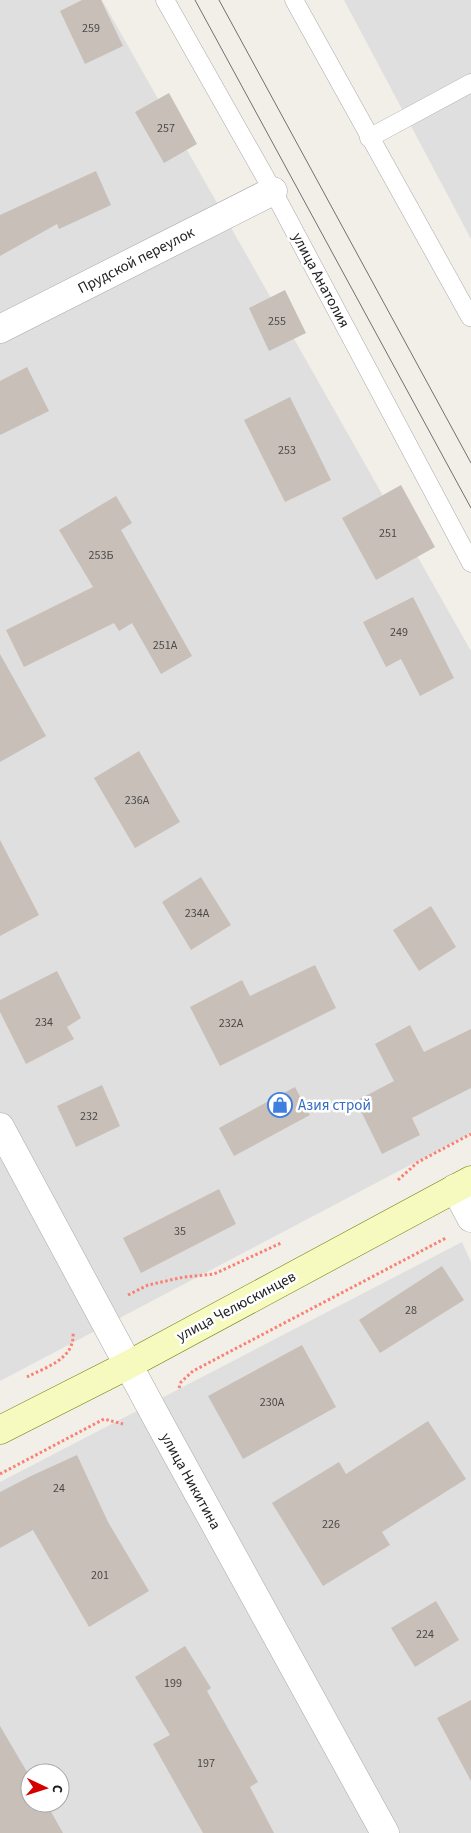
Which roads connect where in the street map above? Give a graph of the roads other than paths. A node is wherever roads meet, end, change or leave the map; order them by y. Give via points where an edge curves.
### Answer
1 (166, 0) edge
2 (294, 0) edge
3 (471, 82) edge
4 (369, 138) junction
5 (273, 190) junction
6 (470, 317) dead end
7 (0, 329) edge
8 (471, 563) edge
9 (0, 1127) edge
10 (463, 1184) edge
11 (462, 1226) edge
12 (128, 1365) junction
13 (0, 1430) edge
14 (385, 1833) edge

1 - 5 lane, улица Анатолия
2 - 4 lane
3 - 4 lane
4 - 6 lane
5 - 7 street, Прудской переулок
5 - 8 lane, улица Анатолия
9 - 12 street, улица Никитина
10 - 11 street
10 - 12 main road, улица Челюскинцев
12 - 13 main road, улица Челюскинцев
12 - 14 street, улица Никитина

